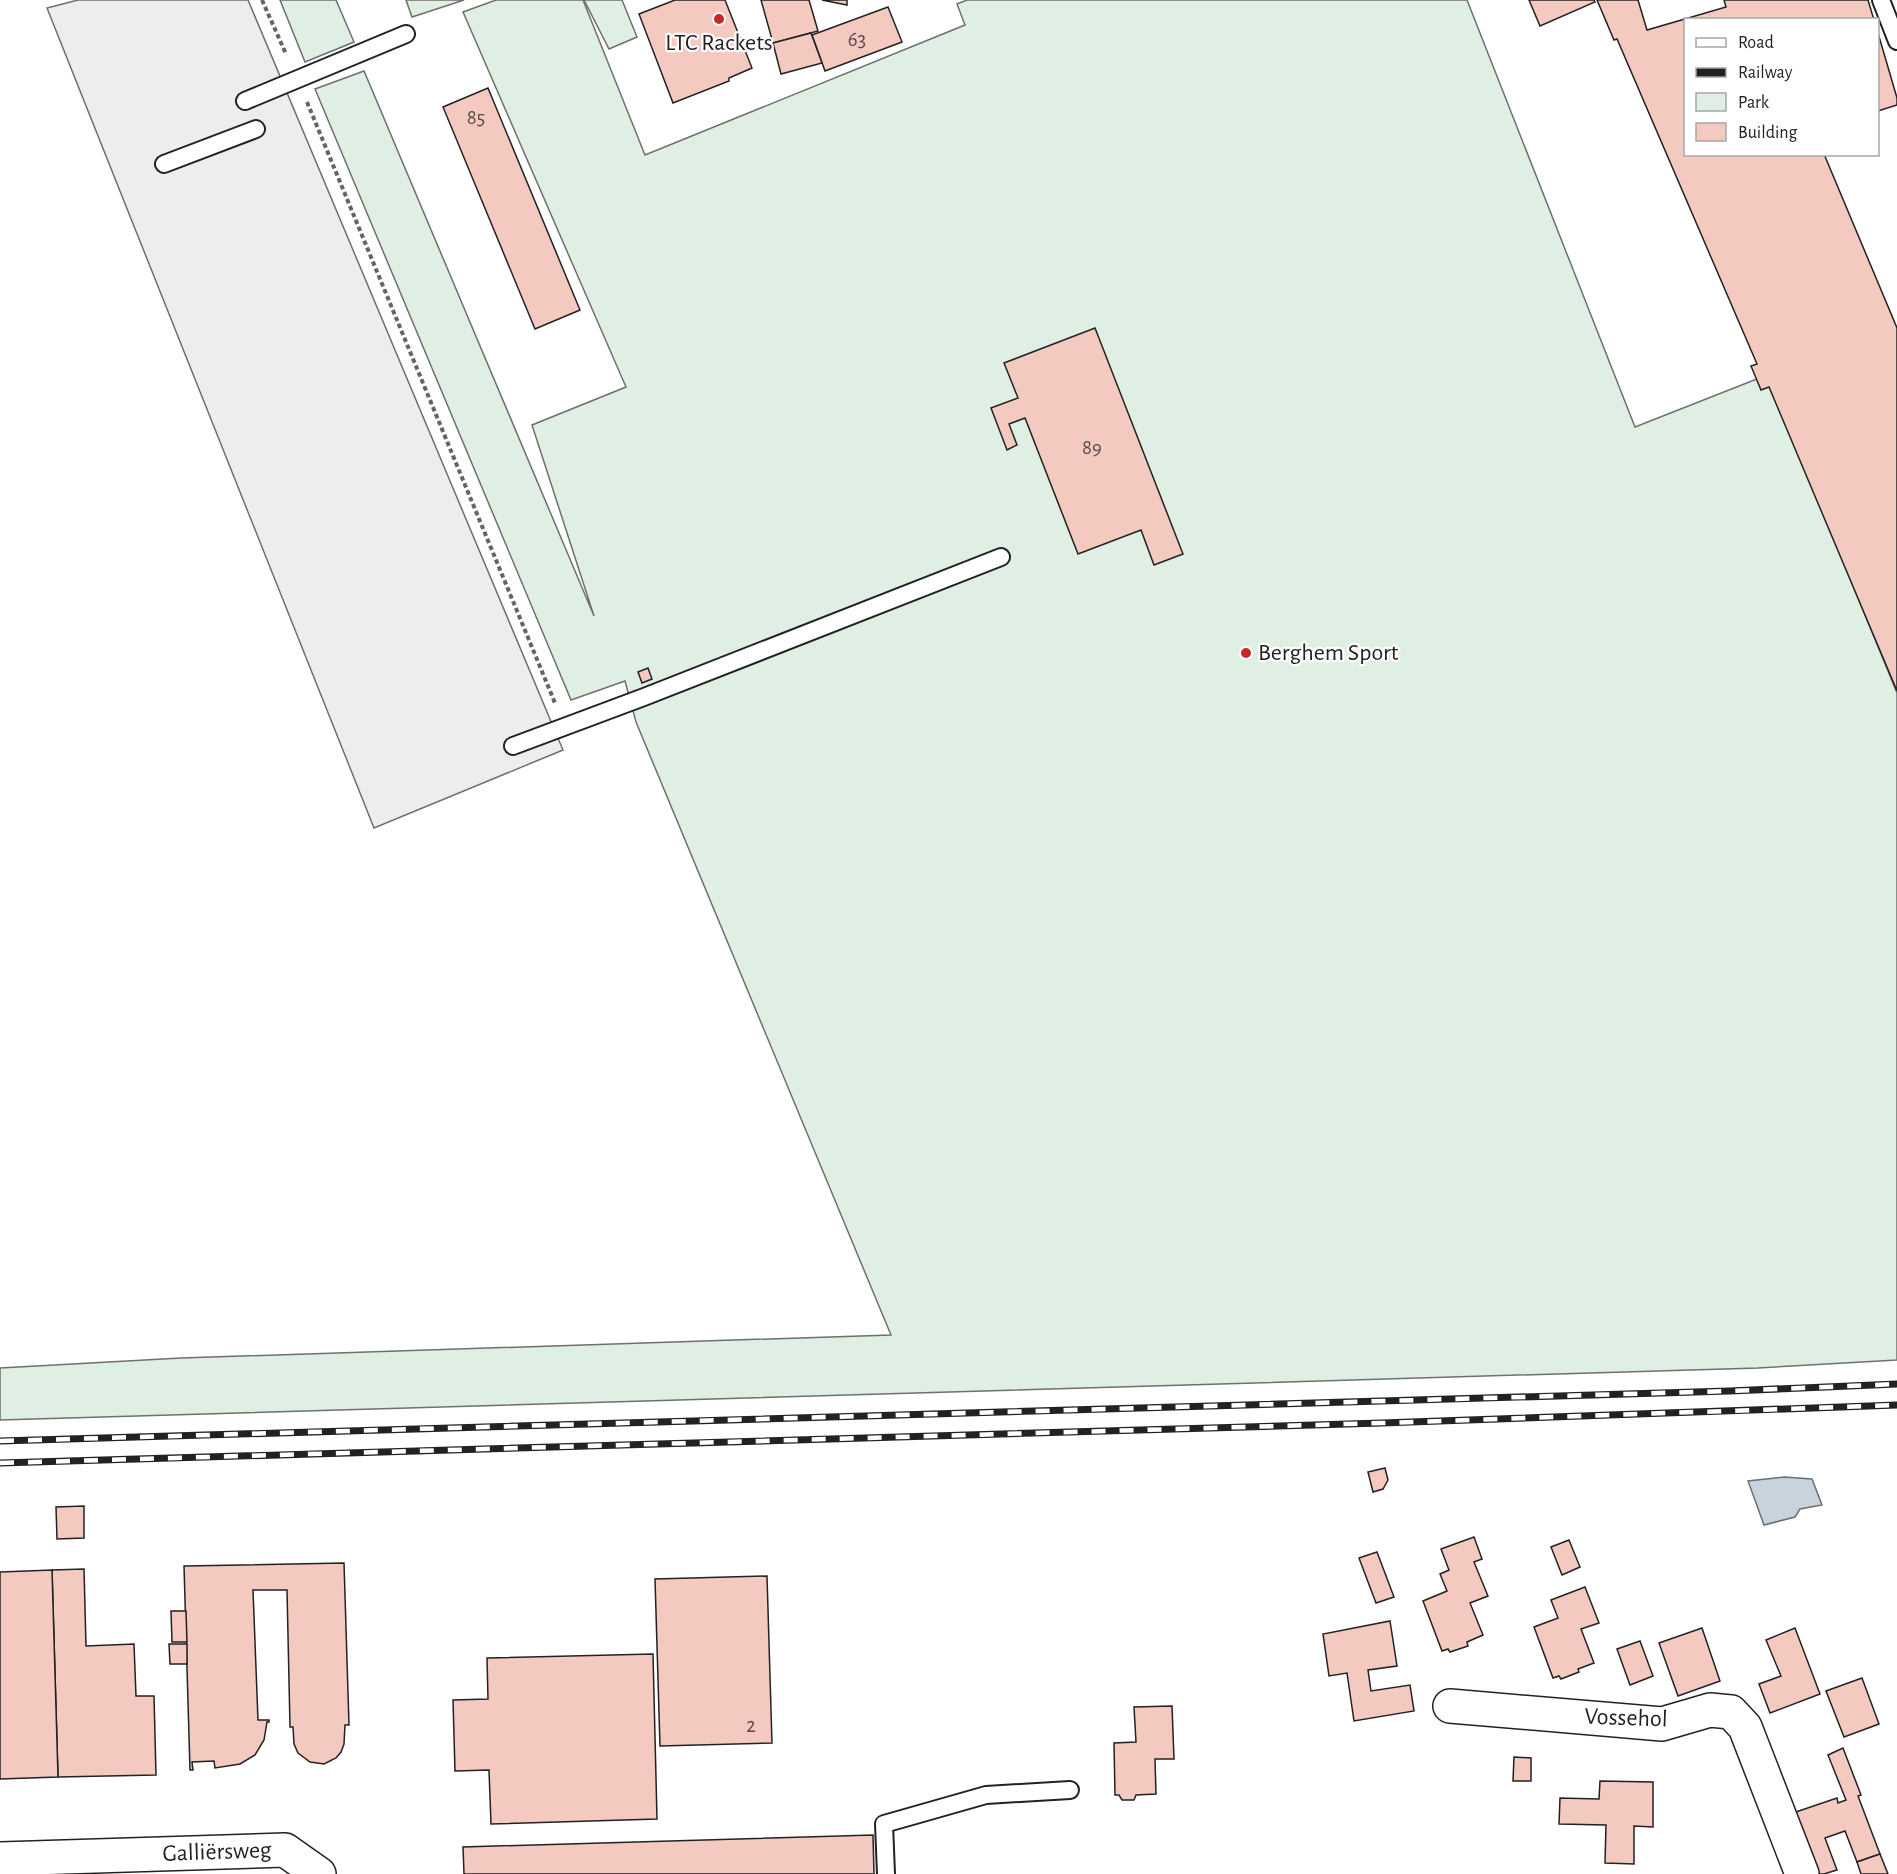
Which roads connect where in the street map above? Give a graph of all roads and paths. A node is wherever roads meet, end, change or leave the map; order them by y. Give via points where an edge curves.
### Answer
1 (262, 0) edge
2 (1881, 0) edge
3 (406, 34) dead end
4 (1897, 41) edge
5 (297, 79) junction
6 (245, 101) dead end
7 (256, 129) dead end
8 (164, 164) dead end
9 (1001, 557) dead end
10 (558, 711) dead end
11 (513, 746) dead end
12 (1450, 1706) dead end
13 (1070, 1790) dead end
14 (0, 1860) edge
15 (319, 1874) edge
16 (886, 1874) edge
17 (1802, 1874) edge

1 - 5 path
2 - 4 lane
3 - 5 lane
5 - 6 lane
5 - 10 path
7 - 8 lane
9 - 11 lane
12 - 17 street, Vossehol via 1662,1724 1710,1710 1731,1712 1744,1727
13 - 16 lane via 986,1794 884,1824
14 - 15 street, Galliërsweg via 285,1850

